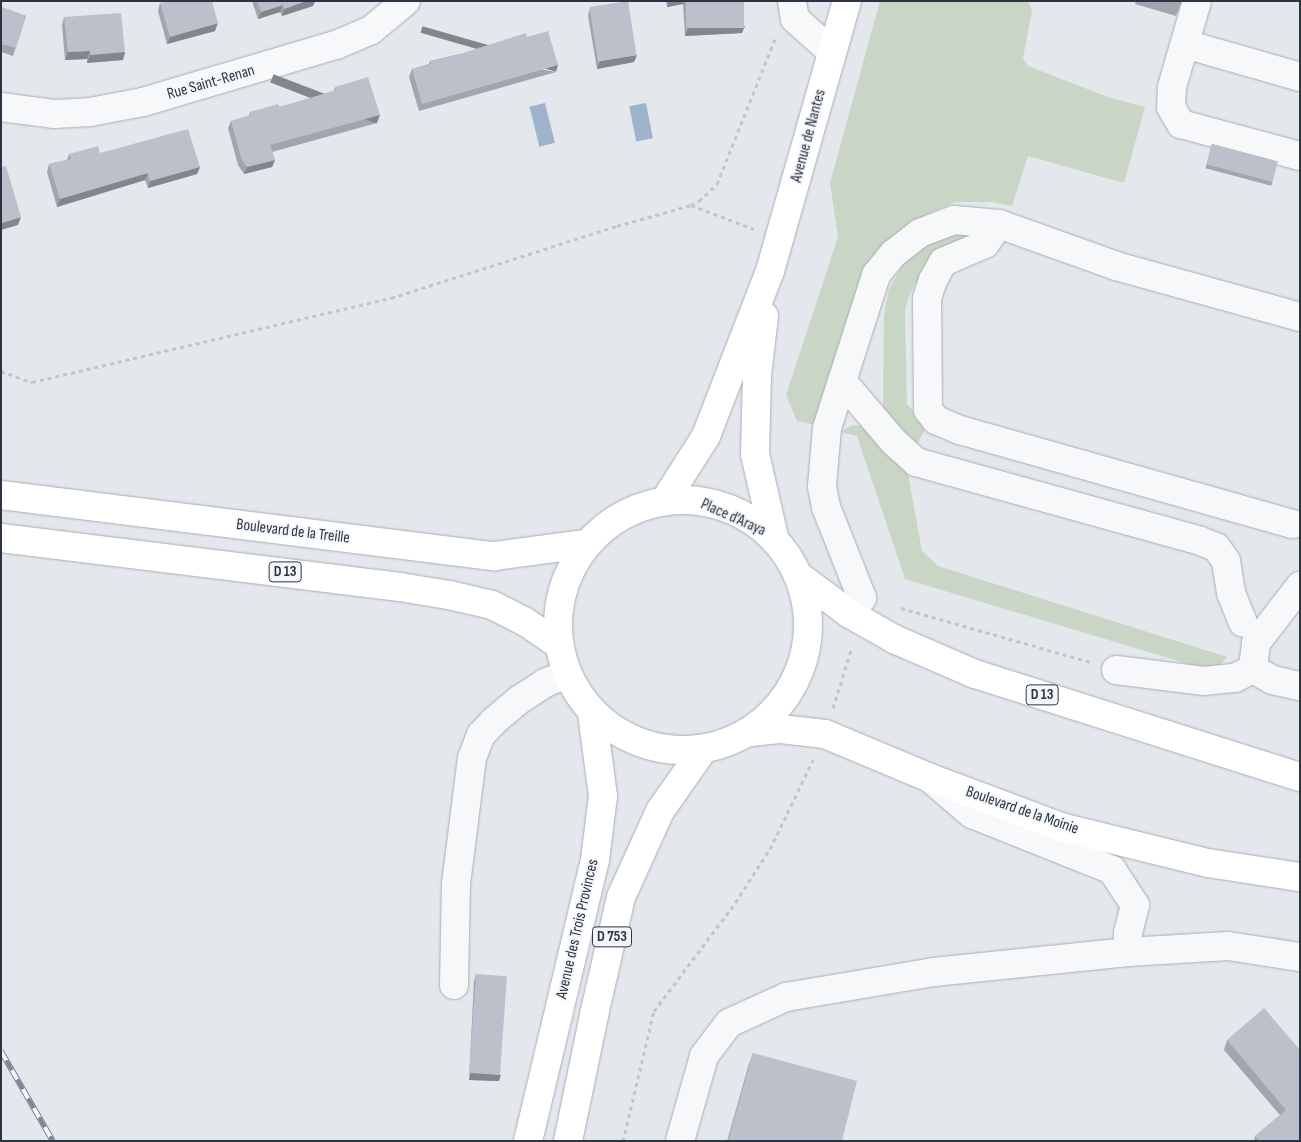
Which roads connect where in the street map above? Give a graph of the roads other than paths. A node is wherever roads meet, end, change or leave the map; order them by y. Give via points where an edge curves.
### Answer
1 (406, 1) edge
2 (792, 1) edge
3 (846, 1) edge
4 (1197, 1) edge
5 (1185, 44) junction
6 (832, 52) junction
7 (1300, 77) edge
8 (1, 107) edge
9 (1300, 156) edge
10 (999, 224) junction
11 (770, 271) junction
12 (1300, 317) edge
13 (842, 380) junction
14 (1, 495) edge
15 (666, 499) junction
16 (1293, 524) dead end
17 (774, 536) junction
18 (1, 538) edge
19 (586, 544) junction
20 (800, 578) junction
21 (1300, 586) edge
22 (850, 614) junction
23 (1243, 623) dead end
24 (557, 642) junction
25 (1253, 669) junction
26 (1116, 670) dead end
27 (566, 674) junction
28 (1300, 686) edge
29 (592, 714) junction
30 (751, 732) junction
31 (702, 751) junction
32 (928, 777) junction
33 (1300, 777) edge
34 (1300, 877) edge
35 (1128, 952) junction
36 (1300, 957) edge
37 (454, 985) dead end
38 (528, 1141) edge
39 (568, 1141) edge
40 (680, 1141) edge

1 - 8 street, Rue Saint-Renan via 371,30 336,45 143,102 90,112 54,114
2 - 6 street via 795,19
3 - 6 main road, Avenue de Nantes
4 - 5 street
5 - 7 street
5 - 9 street via 1172,87 1171,107 1181,124
6 - 11 main road, Avenue de Nantes
10 - 12 street via 1116,266
10 - 13 street via 954,220 920,233 893,254 876,275
10 - 16 street via 985,244 943,262 927,298 928,410 936,420 960,430
11 - 15 main road, Avenue de Nantes via 706,436
11 - 17 main road, Avenue de Nantes via 757,376 756,454
13 - 22 street via 826,428 822,486 826,507 862,598
13 - 23 street via 894,442 916,462 1216,547 1226,561 1230,593
14 - 19 main road, Boulevard de la Treille via 494,556
15 - 17 main road, Place d’Araya via 700,501
15 - 19 main road, Place d’Araya via 612,523
17 - 20 main road, Place d’Araya
18 - 24 main road, D 13 via 450,595 492,604
19 - 24 main road, Place d’Araya via 561,590
20 - 22 main road, D 13
20 - 30 main road, Place d’Araya via 809,620 804,663 783,702
21 - 25 street via 1256,643
22 - 33 main road, D 13 via 896,640 975,674
24 - 27 main road, Place d’Araya
25 - 26 street via 1235,678 1204,681
25 - 28 street via 1273,680
27 - 29 main road, Place d’Araya
27 - 37 street via 545,683 494,721 482,735 472,758 456,884
29 - 31 main road, Place d’Araya via 629,737 664,747
29 - 38 main road, Avenue des Trois Provinces / D 753 via 602,796 595,860
30 - 31 main road, Place d’Araya
30 - 32 main road, Boulevard de la Moinie via 782,729 824,734
31 - 39 main road, D 753 via 660,811 621,897
32 - 34 main road, Boulevard de la Moinie via 1061,827 1208,863
32 - 35 street via 972,814 1112,870 1134,905
35 - 36 street via 1228,946
35 - 40 street via 934,972 786,997 729,1023 704,1056

